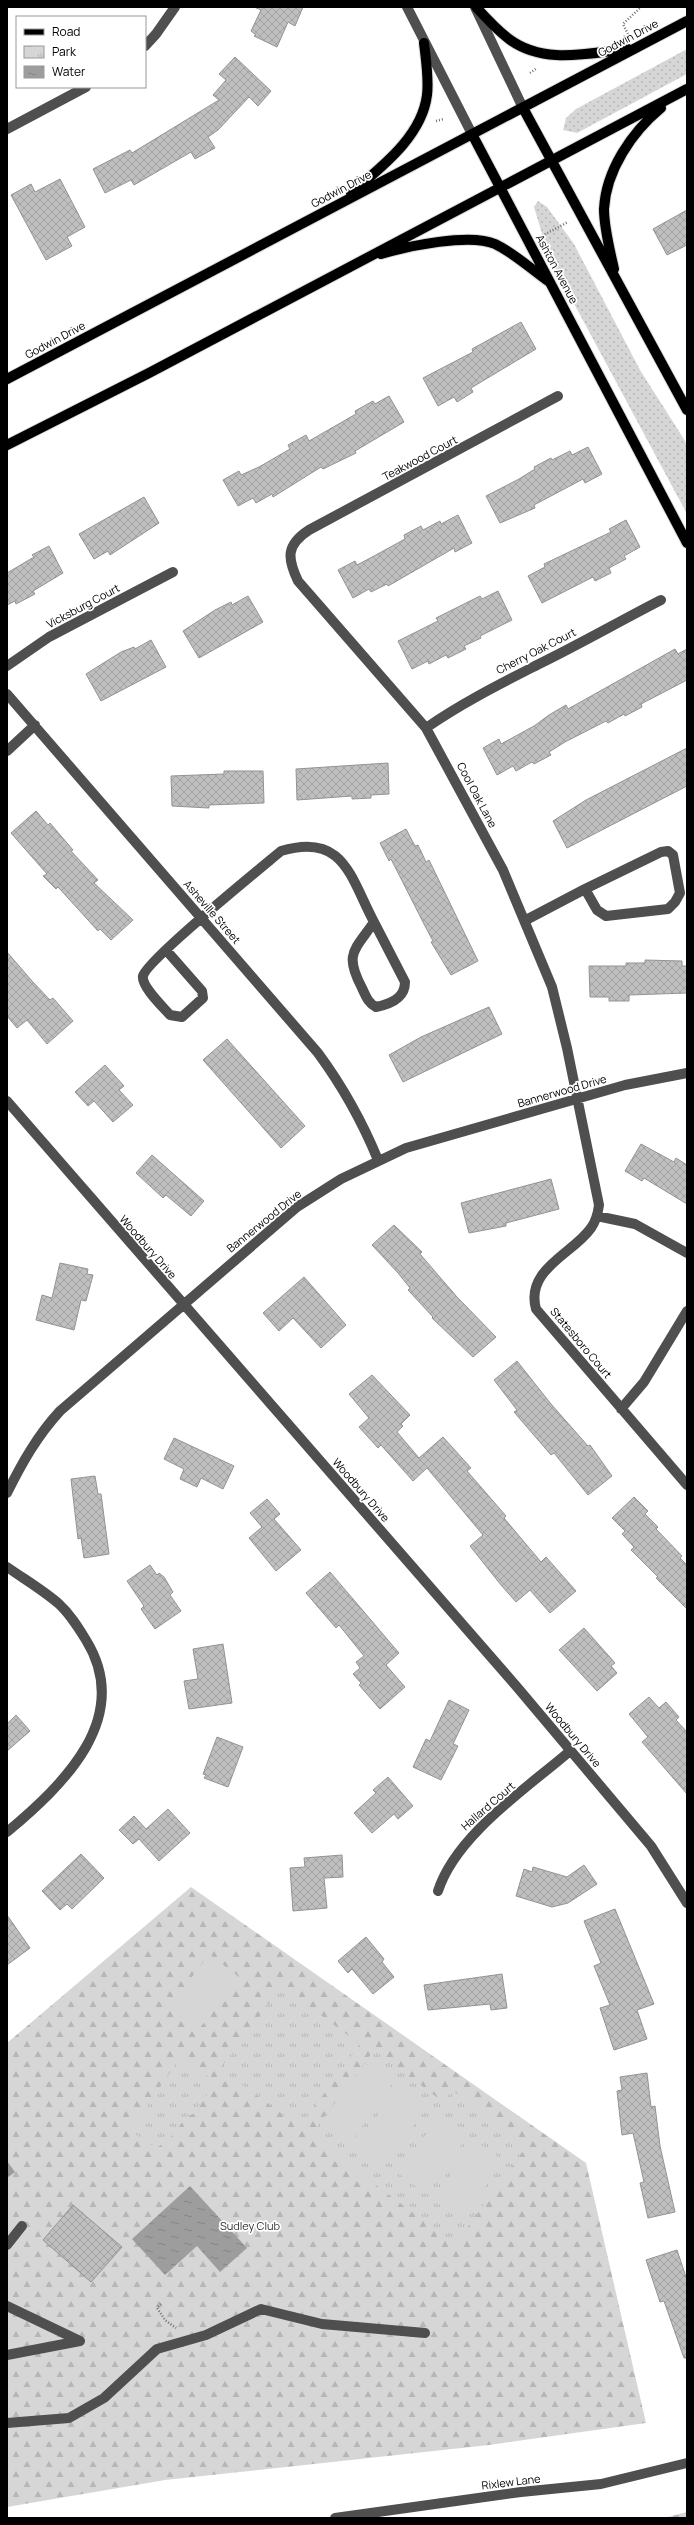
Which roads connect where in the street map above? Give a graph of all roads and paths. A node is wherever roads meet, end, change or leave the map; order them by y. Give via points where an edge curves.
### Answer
1 (175, 7) edge
2 (407, 7) edge
3 (476, 7) edge
4 (641, 7) edge
5 (687, 21) edge
6 (424, 43) junction
7 (146, 45) edge
8 (634, 48) junction
9 (84, 88) edge
10 (687, 89) edge
11 (675, 96) junction
12 (523, 108) junction
13 (444, 119) dead end
14 (432, 120) dead end
15 (7, 129) edge
16 (472, 134) junction
17 (551, 160) junction
18 (500, 186) junction
19 (337, 205) junction
20 (581, 215) junction
21 (529, 242) junction
22 (362, 259) junction
23 (616, 279) junction
24 (550, 282) junction
25 (7, 379) edge
26 (558, 396) dead end
27 (687, 410) edge
28 (7, 446) edge
29 (296, 542) joint
30 (687, 543) edge
31 (174, 572) dead end
32 (661, 600) dead end
33 (7, 666) edge
34 (7, 694) edge
35 (35, 725) junction
36 (426, 728) junction
37 (7, 751) edge
38 (585, 889) junction
39 (201, 918) junction
40 (526, 920) junction
41 (374, 922) junction
42 (166, 950) junction
43 (687, 1073) edge
44 (578, 1099) junction
45 (8, 1103) edge
46 (378, 1160) junction
47 (598, 1216) junction
48 (687, 1253) edge
49 (183, 1305) junction
50 (687, 1311) edge
51 (621, 1409) junction
52 (687, 1485) edge
53 (7, 1493) edge
54 (7, 1567) edge
55 (570, 1751) junction
56 (7, 1832) edge
57 (438, 1891) dead end
58 (687, 1903) edge
59 (22, 2226) dead end
60 (7, 2245) edge
61 (161, 2304) dead end
62 (7, 2306) edge
63 (175, 2327) dead end
64 (425, 2333) dead end
65 (7, 2355) edge
66 (7, 2423) edge
67 (687, 2463) edge
68 (335, 2518) edge

1 - 7 street
2 - 6 street, Ashton Avenue
3 - 8 main road via 508,39 540,54 571,55
3 - 12 street
4 - 8 path via 623,24
5 - 8 main road, Godwin Drive
6 - 16 street, Ashton Avenue
6 - 19 main road via 427,96 415,127 382,166
8 - 12 main road, Godwin Drive
9 - 15 street
10 - 11 main road
11 - 17 main road
11 - 23 main road via 648,118 637,131 611,178 604,209
12 - 16 main road, Godwin Drive
12 - 17 main road
13 - 14 path via 438,122
16 - 18 main road, Ashton Avenue
16 - 19 main road, Godwin Drive
17 - 18 main road
17 - 20 main road
18 - 21 main road, Ashton Avenue
18 - 22 main road
19 - 25 main road, Godwin Drive
20 - 21 path
20 - 23 main road
21 - 24 main road, Ashton Avenue
22 - 24 main road via 397,249 438,242 480,240 495,244
22 - 28 main road via 150,373
23 - 27 main road
24 - 30 main road, Ashton Avenue
26 - 29 street, Teakwood Court via 309,530
29 - 36 street, Cool Oak Lane via 289,556 298,582
31 - 33 street, Vicksburg Court via 49,638
32 - 36 street, Cherry Oak Court via 503,681 459,705
34 - 35 street, Asheville Street
35 - 37 street
35 - 39 street, Asheville Street
36 - 40 street, Cool Oak Lane via 503,870
38 - 38 street via 597,910 612,916 668,909 680,893 673,855 668,851 661,852
38 - 40 street
39 - 41 street via 281,851 298,846 322,847 340,857
39 - 42 street
39 - 46 street, Asheville Street via 318,1053 342,1086 362,1122
40 - 44 street, Cool Oak Lane via 552,987
41 - 41 street via 354,951 351,962 369,1004 376,1007 400,997 405,990 405,982
42 - 42 street via 142,976 144,984 170,1015 182,1017 203,998 202,991
43 - 44 street, Bannerwood Drive via 625,1085
44 - 46 street, Bannerwood Drive via 406,1148
44 - 47 street via 599,1196
45 - 49 street, Woodbury Drive
46 - 49 street, Bannerwood Drive via 341,1179 297,1207
47 - 48 street via 634,1224
47 - 51 street, Statesboro Court via 591,1229 543,1274 535,1287 534,1299 536,1309
49 - 53 street, Bannerwood Drive via 60,1411 25,1456
49 - 55 street, Woodbury Drive
50 - 51 street via 644,1382
51 - 52 street, Statesboro Court
54 - 56 street via 59,1604 76,1623 92,1650 102,1686 101,1711 95,1732 87,1746 62,1781
55 - 57 street, Hallard Court via 468,1839 452,1859
55 - 58 street, Woodbury Drive via 651,1846
59 - 60 street
61 - 63 path via 157,2308 165,2320
62 - 65 street via 80,2342
64 - 66 street via 322,2324 261,2309 206,2335 157,2349 104,2398 69,2418
67 - 68 street, Rixlew Lane via 601,2484 521,2492

